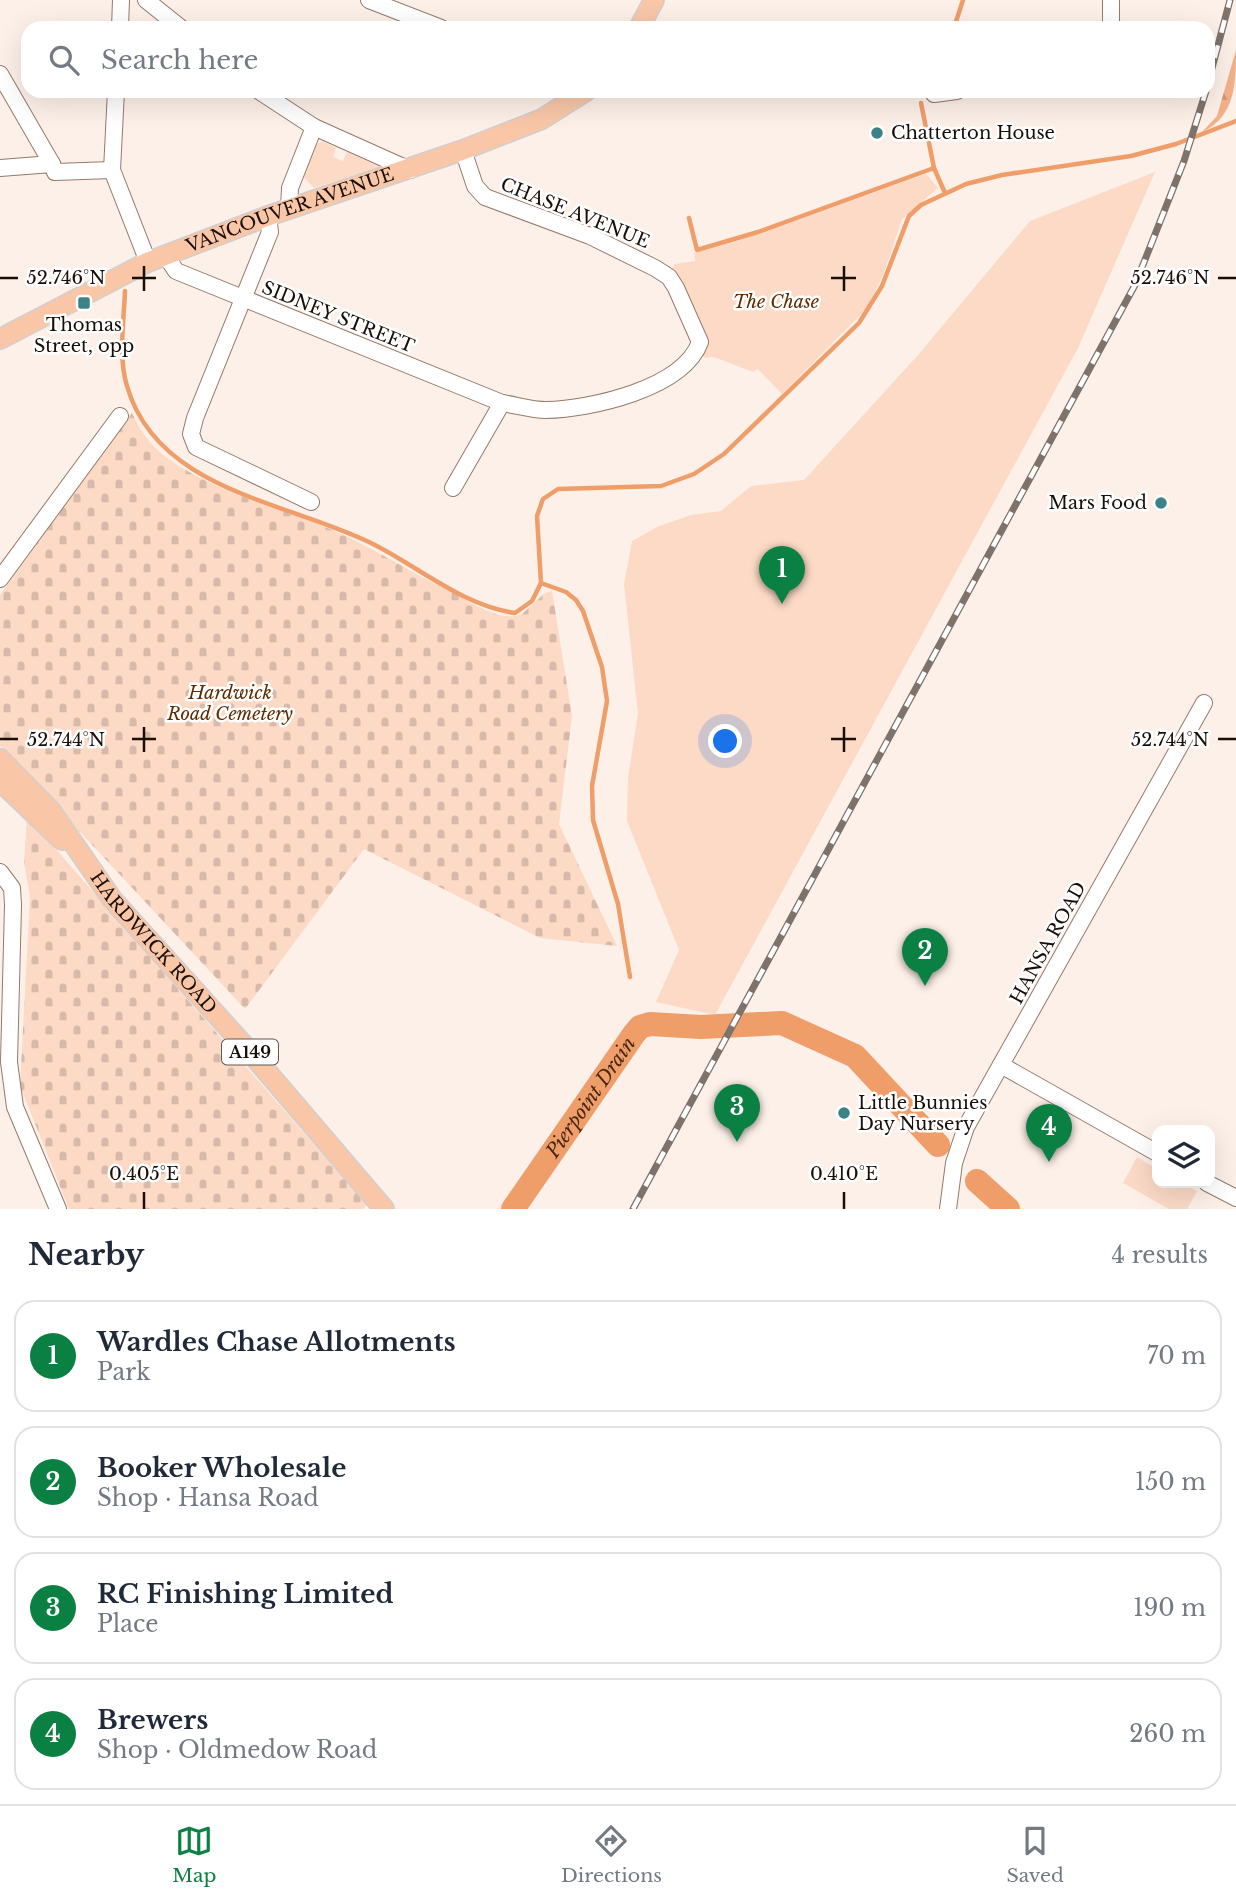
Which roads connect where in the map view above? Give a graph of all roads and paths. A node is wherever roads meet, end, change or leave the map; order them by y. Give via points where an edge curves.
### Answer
1 (121, 0) edge
2 (146, 0) edge
3 (369, 0) edge
4 (654, 0) edge
5 (1111, 0) edge
6 (120, 21) edge
7 (172, 21) edge
8 (423, 21) edge
9 (643, 21) edge
10 (1111, 21) edge
11 (0, 74) edge
12 (116, 98) edge
13 (270, 98) edge
14 (575, 98) edge
15 (314, 127) junction
16 (463, 150) junction
17 (52, 164) junction
18 (0, 168) edge
19 (112, 170) junction
20 (410, 170) junction
21 (289, 209) junction
22 (268, 216) junction
23 (157, 259) junction
24 (245, 300) junction
25 (0, 340) edge
26 (700, 342) joint
27 (502, 403) junction
28 (120, 416) dead end
29 (453, 488) dead end
30 (311, 502) dead end
31 (0, 579) edge
32 (1204, 703) dead end
33 (1, 767) edge
34 (0, 872) edge
35 (1001, 1065) junction
36 (1152, 1150) edge
37 (1215, 1187) edge
38 (1236, 1198) edge
39 (58, 1209) edge
40 (384, 1209) edge
41 (948, 1209) edge

1 - 6 street
2 - 7 street
3 - 8 street
4 - 9 main road
5 - 10 street
11 - 17 street
12 - 19 street
13 - 15 street
14 - 16 main road, VANCOUVER AVENUE via 542,119
15 - 20 street
15 - 21 street via 290,188
16 - 20 main road, VANCOUVER AVENUE
16 - 26 street, CHASE AVENUE via 475,186 485,197 590,236 669,277
17 - 18 street
17 - 19 street via 55,172
19 - 23 street
20 - 21 main road, VANCOUVER AVENUE
21 - 22 main road, VANCOUVER AVENUE
22 - 23 main road, VANCOUVER AVENUE
22 - 24 street via 270,232
23 - 24 street, SIDNEY STREET
23 - 25 main road, VANCOUVER AVENUE
24 - 27 street, SIDNEY STREET
24 - 30 street via 191,433 196,447
26 - 27 street, SIDNEY STREET via 695,355 684,364 656,383 620,398 542,410
27 - 29 street
28 - 31 street
32 - 35 street, HANSA ROAD
33 - 40 main road, HARDWICK ROAD / A149 via 51,811 112,899
34 - 39 street via 12,888 9,1062 15,1107
35 - 36 street
35 - 41 street, HANSA ROAD via 966,1128
37 - 38 street

